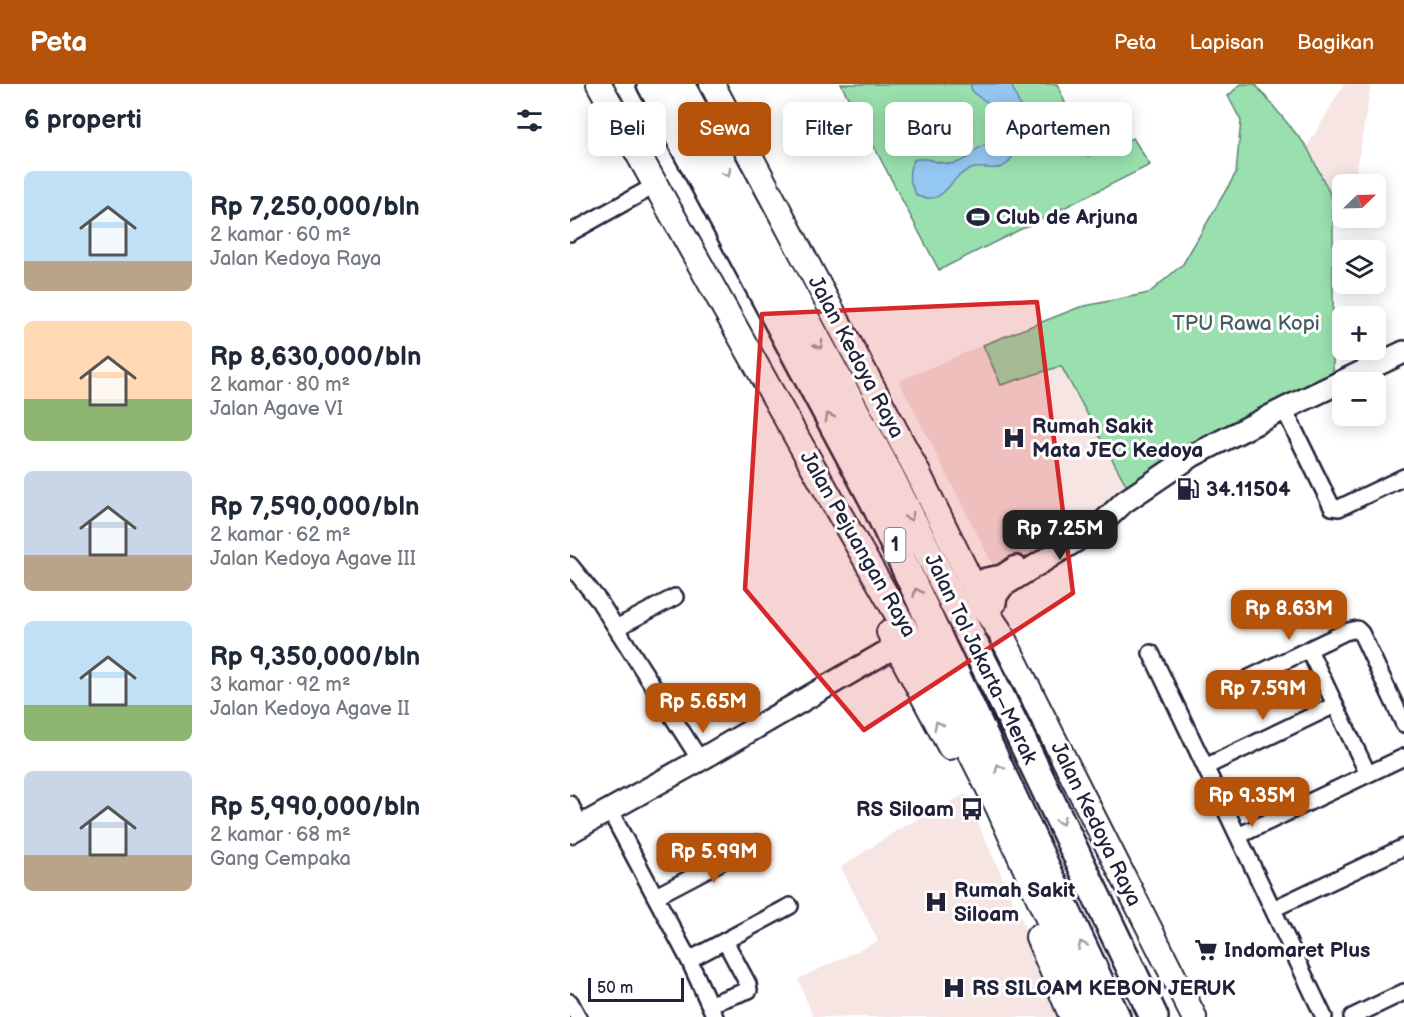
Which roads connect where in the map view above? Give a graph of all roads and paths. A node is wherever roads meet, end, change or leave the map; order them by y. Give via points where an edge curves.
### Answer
1 (583, 84) edge
2 (599, 84) edge
3 (651, 84) edge
4 (680, 84) edge
5 (712, 84) edge
6 (730, 84) edge
7 (650, 188) junction
8 (570, 233) edge
9 (1404, 352) edge
10 (1284, 409) junction
11 (1404, 477) edge
12 (1124, 502) junction
13 (570, 565) edge
14 (986, 579) junction
15 (675, 597) dead end
16 (995, 603) junction
17 (616, 628) junction
18 (999, 630) junction
19 (903, 641) junction
20 (1309, 650) junction
21 (1151, 652) dead end
22 (1247, 679) dead end
23 (1335, 705) junction
24 (1404, 724) edge
25 (1404, 757) edge
26 (700, 760) junction
27 (1205, 767) junction
28 (1368, 774) junction
29 (570, 804) edge
30 (610, 811) junction
31 (576, 829) edge
32 (1238, 836) junction
33 (757, 843) dead end
34 (1404, 847) edge
35 (656, 896) junction
36 (790, 906) dead end
37 (1273, 909) junction
38 (725, 941) junction
39 (689, 960) junction
40 (1404, 992) edge
41 (570, 1002) edge
42 (713, 1011) edge
43 (578, 1017) edge
44 (1072, 1017) edge
45 (1092, 1017) edge
46 (1116, 1017) edge
47 (1154, 1017) edge
48 (1194, 1017) edge
49 (1324, 1017) edge
50 (1352, 1017) edge

1 - 7 main road, Jalan Pejuangan Raya
2 - 7 main road, Jalan Pejuangan Raya
46 -> 3 highway, Jalan Tol Jakarta–Merak / 1 via 874,501
4 -> 47 highway, Jalan Tol Jakarta–Merak / 1 via 890,476
5 - 18 main road, Jalan Kedoya Raya via 917,471 984,608
6 - 14 main road, Jalan Kedoya Raya
7 - 8 street
7 - 19 main road, Jalan Pejuangan Raya
9 - 10 street
10 - 11 street via 1332,507 1339,508
10 - 12 street via 1192,456
12 - 14 street via 1093,516 1002,576
12 - 16 street via 1098,527 1003,586
13 - 17 street
14 - 16 main road, Jalan Kedoya Raya
15 - 17 street
16 - 18 main road, Jalan Kedoya Raya
17 - 26 street
18 - 48 main road, Jalan Kedoya Raya
19 - 26 street
44 -> 19 main road, Jalan Pejuangan Raya via 985,813
19 - 45 main road, Jalan Pejuangan Raya via 925,663 998,807
20 - 22 street
20 - 23 street
20 - 24 street via 1355,628 1359,630
21 - 27 street
23 - 27 street
23 - 28 street
25 - 28 street
26 - 30 street
27 - 32 street
28 - 32 street
29 - 31 street
30 - 31 street
30 - 35 street
32 - 37 street
33 - 35 street
34 - 37 street
35 - 39 street
36 - 38 street
37 - 49 street
38 - 39 street
38 - 42 street via 749,990
39 - 42 street
40 - 50 street
41 - 43 street

